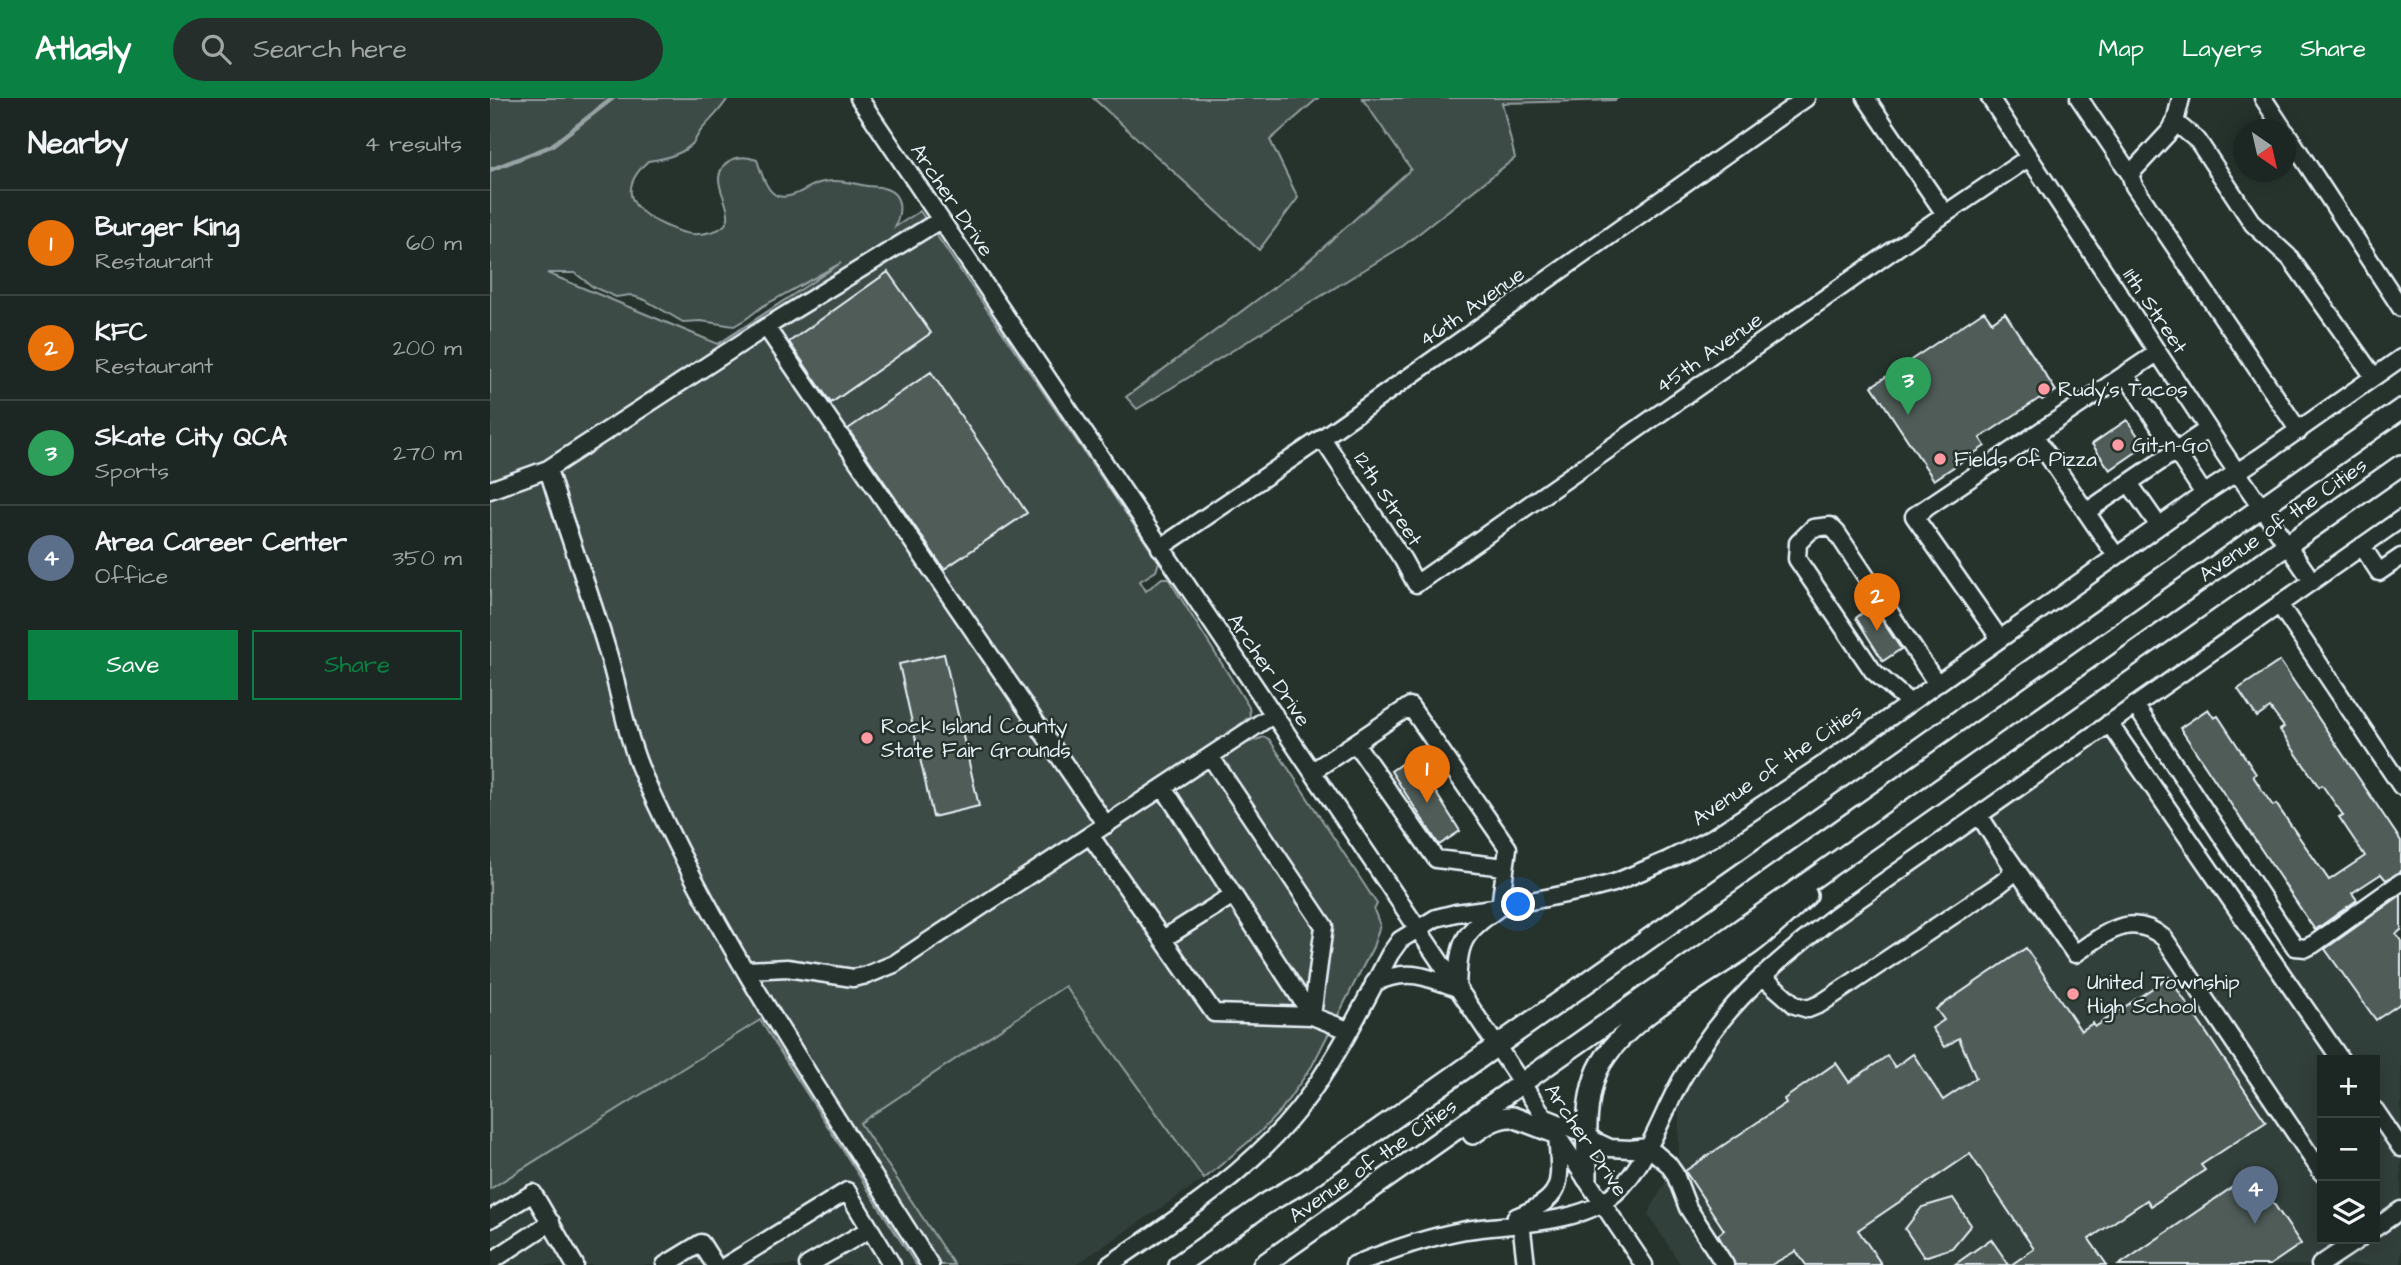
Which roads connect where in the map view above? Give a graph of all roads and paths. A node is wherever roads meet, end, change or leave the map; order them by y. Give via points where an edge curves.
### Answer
1 (859, 98) edge
2 (1806, 98) edge
3 (1866, 98) edge
4 (1990, 98) edge
5 (2079, 98) edge
6 (2181, 98) edge
7 (2263, 98) edge
8 (2277, 119) edge
9 (2175, 122) junction
10 (2296, 148) edge
11 (2028, 158) junction
12 (2130, 174) junction
13 (1945, 214) junction
14 (940, 219) junction
15 (2401, 308) edge
16 (766, 327) junction
17 (2157, 353) junction
18 (2401, 359) edge
19 (2125, 374) junction
20 (2374, 377) junction
21 (2401, 409) edge
22 (2208, 429) junction
23 (2299, 430) junction
24 (2034, 435) junction
25 (1322, 438) junction
26 (2176, 451) junction
27 (2401, 465) edge
28 (548, 469) junction
29 (2237, 472) junction
30 (2129, 483) junction
31 (490, 490) edge
32 (2204, 494) junction
33 (2262, 508) junction
34 (2086, 512) junction
35 (2401, 519) edge
36 (2159, 526) junction
37 (2384, 531) junction
38 (2287, 545) junction
39 (2362, 546) junction
40 (1160, 548) junction
41 (2116, 556) junction
42 (2399, 562) edge
43 (2312, 581) junction
44 (1416, 584) joint
45 (2279, 604) junction
46 (2000, 639) junction
47 (1937, 684) junction
48 (1910, 703) junction
49 (2135, 705) junction
50 (1274, 714) junction
51 (1397, 715) junction
52 (2109, 723) junction
53 (1355, 743) junction
54 (1210, 756) junction
55 (1313, 771) junction
56 (2401, 786) edge
57 (1163, 787) junction
58 (1979, 815) junction
59 (1106, 825) junction
60 (1881, 830) junction
61 (1090, 835) junction
62 (2007, 856) junction
63 (1436, 859) junction
64 (1760, 860) dead end
65 (1505, 867) junction
66 (2401, 882) edge
67 (1233, 894) junction
68 (1500, 907) junction
69 (1416, 928) junction
70 (1163, 939) junction
71 (747, 970) junction
72 (1762, 976) junction
73 (1374, 983) junction
74 (1457, 988) junction
75 (1312, 1016) junction
76 (1526, 1025) junction
77 (1348, 1030) junction
78 (1496, 1046) junction
79 (2338, 1055) edge
80 (1523, 1084) junction
81 (2380, 1117) edge
82 (1551, 1126) junction
83 (1588, 1135) junction
84 (1648, 1147) junction
85 (2401, 1148) edge
86 (2317, 1166) edge
87 (1587, 1178) junction
88 (1305, 1181) junction
89 (884, 1192) junction
90 (1604, 1202) junction
91 (857, 1207) junction
92 (2401, 1210) edge
93 (490, 1219) edge
94 (551, 1222) junction
95 (1521, 1222) junction
96 (2380, 1225) edge
97 (1495, 1226) junction
98 (870, 1229) junction
99 (2352, 1244) edge
100 (490, 1262) edge
101 (570, 1263) edge
102 (665, 1265) edge
103 (715, 1265) edge
104 (727, 1265) edge
105 (808, 1265) edge
106 (892, 1265) edge
107 (930, 1265) edge
108 (1109, 1265) edge
109 (1178, 1265) edge
110 (1191, 1265) edge
111 (1263, 1265) edge
112 (1277, 1265) edge
113 (1354, 1265) edge
114 (1526, 1265) edge
115 (1644, 1265) edge
116 (1725, 1265) edge
117 (2320, 1265) edge

1 - 14 street, Archer Drive
2 - 25 street, 46th Avenue
3 - 13 street
4 - 11 street, 11th Street
5 - 12 street
6 - 9 street
7 - 8 street
9 - 12 street
9 - 20 street via 2198,141 2253,224 2290,258
10 - 15 street
11 - 13 street, 45th Avenue
11 - 17 street, 11th Street
12 - 23 street
13 - 44 street, 45th Avenue
14 - 16 street
14 - 40 street, Archer Drive
16 - 28 street
16 - 59 street
17 - 19 street
17 - 22 street, 11th Street
18 - 20 street, Avenue of the Cities
19 - 24 street
19 - 26 street
20 - 23 street, Avenue of the Cities
21 - 33 main road, Avenue of the Cities
22 - 26 street
22 - 29 street, 11th Street
23 - 29 street, Avenue of the Cities
24 - 34 street
24 - 46 street via 1914,516
25 - 40 street, 46th Avenue
25 - 44 street, 12th Street
26 - 30 street
26 - 32 street
27 - 38 main road, Avenue of the Cities
28 - 31 street
28 - 71 street via 608,653 632,748 699,887
29 - 32 street, Avenue of the Cities
29 - 33 street, 11th Street
30 - 34 street
30 - 36 street
32 - 36 street, Avenue of the Cities
33 - 38 street, 11th Street
33 - 76 main road, Avenue of the Cities
34 - 41 street
35 - 37 street
36 - 41 street, Avenue of the Cities
37 - 39 street
37 - 42 street
38 - 43 street, 11th Street
38 - 60 main road, Avenue of the Cities
39 - 42 street via 2379,572
39 - 43 street
40 - 50 street, Archer Drive
41 - 46 street, Avenue of the Cities
43 - 45 street
45 - 49 street
45 - 56 street
46 - 47 street, Avenue of the Cities
47 - 48 street, Avenue of the Cities
47 - 48 street via 1837,533 1830,526 1813,528 1798,543 1797,559 1878,675
48 - 68 street, Avenue of the Cities via 1736,823 1690,849 1614,883
49 - 52 street
49 - 66 street via 2295,947 2314,944
50 - 54 street
50 - 55 street, Archer Drive
51 - 53 street
51 - 63 street via 1392,726 1377,737 1372,747 1374,758 1422,827
51 - 65 street via 1410,706 1508,848
52 - 58 street
52 - 79 street
53 - 55 street
53 - 63 street
54 - 57 street
54 - 75 street via 1324,926
55 - 69 street, Archer Drive
57 - 59 street
57 - 67 street
58 - 62 street
58 - 72 street via 1835,916
59 - 61 street
60 - 80 main road, Avenue of the Cities
60 - 83 main road via 1768,930 1618,1039 1595,1077
61 - 70 street
61 - 71 street via 894,964 867,975 853,978 787,968
62 - 72 street via 2010,876 2000,884 1820,1004 1808,1009 1795,1005
62 - 86 street via 2075,954 2112,929 2127,925 2154,929 2164,938
63 - 65 street
64 - 76 main road, Avenue of the Cities
65 - 68 street
67 - 70 street
67 - 75 street
68 - 69 street, Avenue of the Cities via 1436,918
68 - 74 street via 1464,937
69 - 73 street, Avenue of the Cities via 1400,940
69 - 74 street, Archer Drive
70 - 75 street via 1214,1013
71 - 89 street
72 - 84 street via 1705,1042
73 - 74 street via 1403,973
73 - 77 street, Avenue of the Cities
74 - 78 street, Archer Drive
75 - 77 street
76 - 78 main road, Avenue of the Cities
77 - 108 street, Avenue of the Cities via 1310,1093 1262,1149 1197,1203
78 - 80 street, Archer Drive
78 - 88 main road, Avenue of the Cities
80 - 82 street, Archer Drive
80 - 111 main road, Avenue of the Cities
81 - 85 street
82 - 83 street
82 - 87 street, Archer Drive
82 - 97 street via 1560,1175 1557,1188 1534,1210
82 - 112 main road via 1513,1117 1489,1123 1330,1234
83 - 84 street via 1610,1148
83 - 87 main road
84 - 90 street via 1626,1184
84 - 116 street via 1675,1174 1688,1208
87 - 90 street, Archer Drive
88 - 109 main road, Avenue of the Cities
88 - 110 main road
89 - 91 street
89 - 107 street
90 - 95 street via 1575,1215
90 - 115 street, Archer Drive
91 - 98 street
91 - 104 street via 847,1191
92 - 96 street
93 - 94 street via 533,1193
94 - 100 street
94 - 101 street
95 - 97 street
95 - 114 street
97 - 113 street via 1406,1246
98 - 105 street
98 - 106 street
99 - 117 street
102 - 103 street via 701,1242

